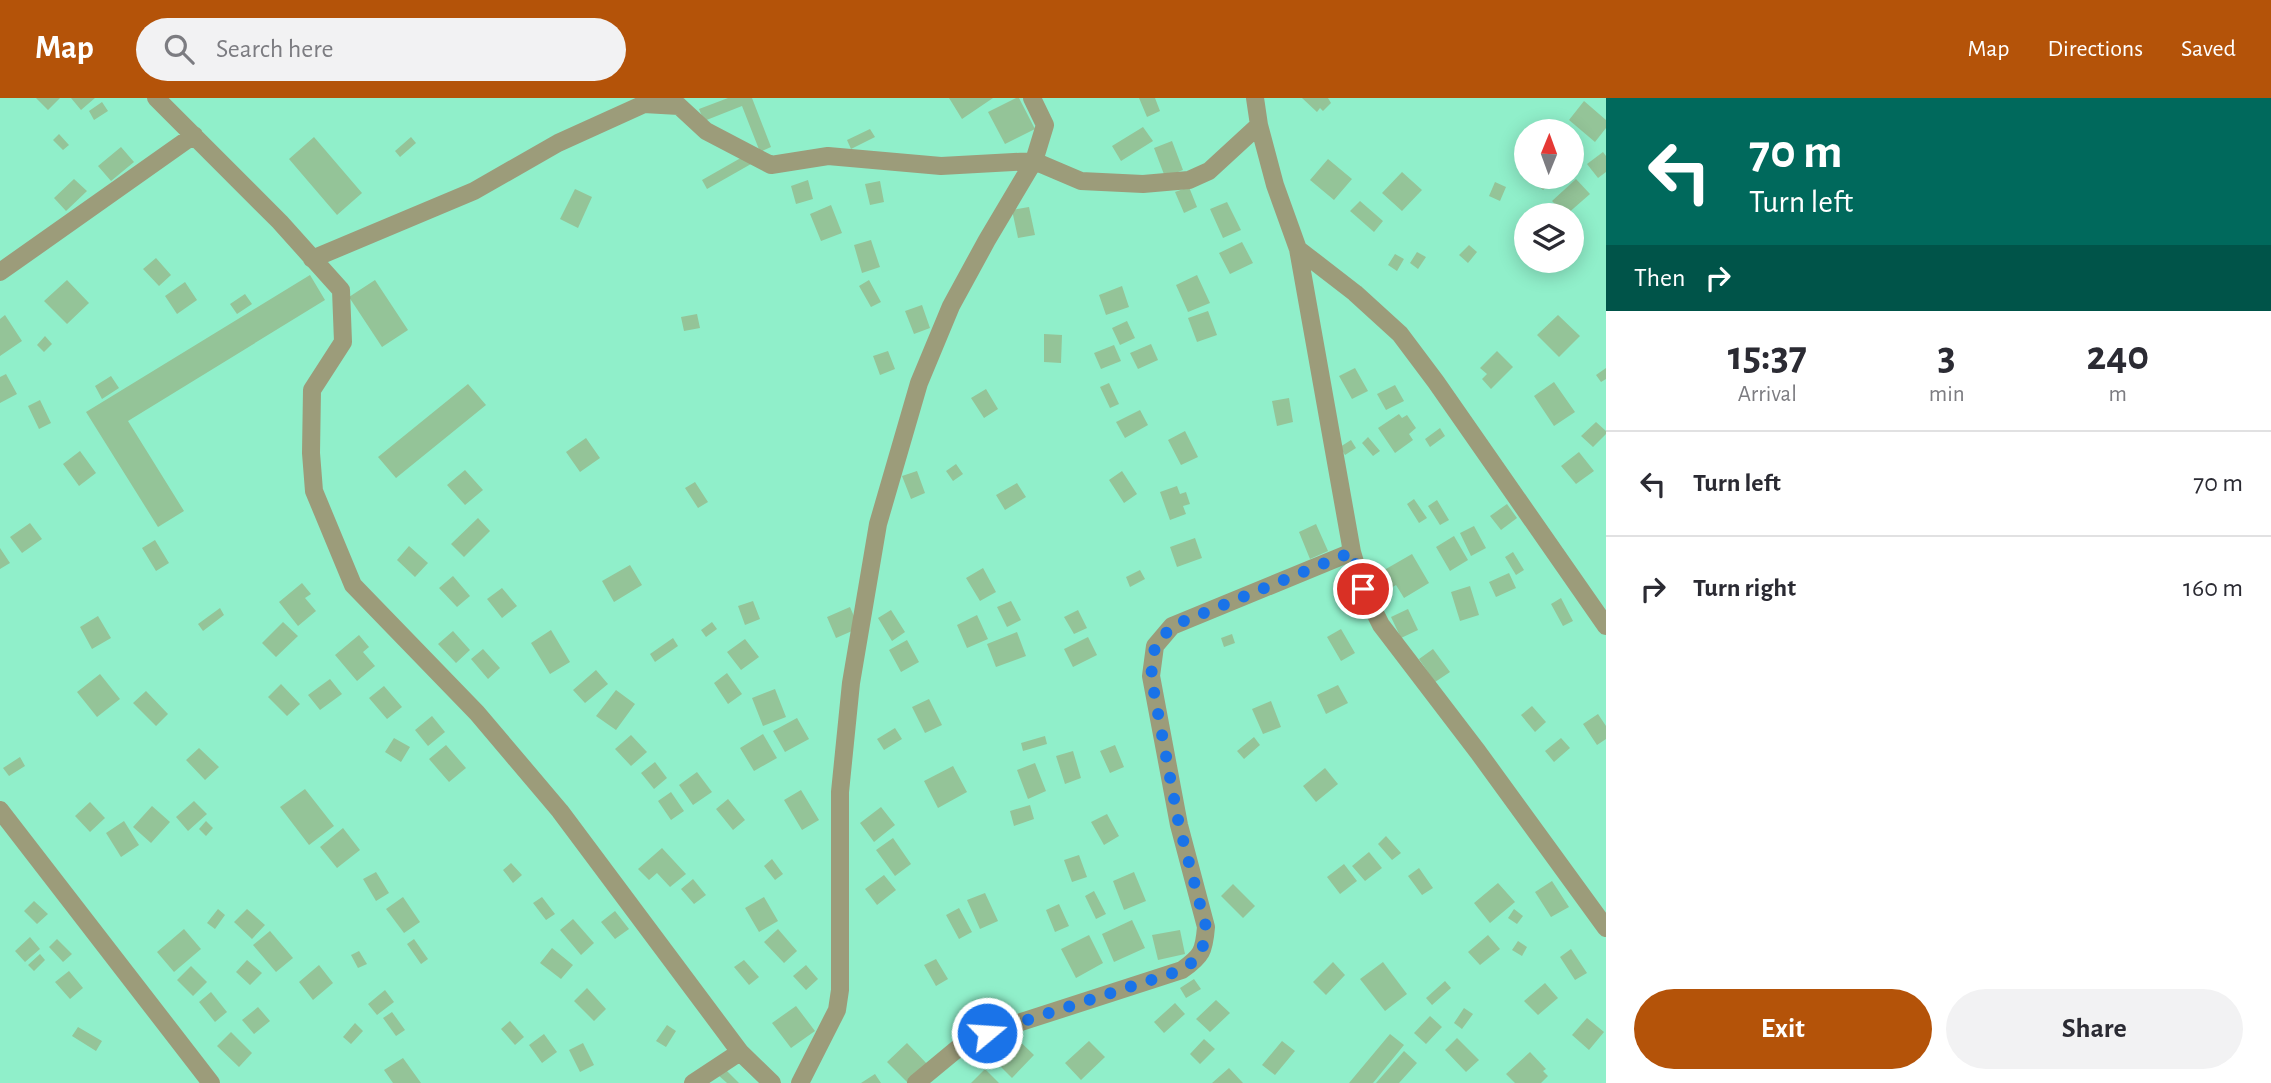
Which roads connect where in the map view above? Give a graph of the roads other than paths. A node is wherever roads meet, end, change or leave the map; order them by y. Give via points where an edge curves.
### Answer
1 (156, 98) edge
2 (1032, 98) edge
3 (1255, 98) edge
4 (1259, 125) junction
5 (194, 135) junction
6 (1034, 160) junction
7 (1298, 249) junction
8 (312, 259) junction
9 (0, 272) edge
10 (1352, 552) junction
11 (1604, 620) edge
12 (0, 810) edge
13 (1606, 928) edge
14 (740, 1052) junction
15 (211, 1083) edge
16 (693, 1083) edge
17 (772, 1083) edge
18 (800, 1083) edge
19 (916, 1083) edge

1 - 5 street
2 - 6 street via 1045,124
3 - 4 street
4 - 6 street via 1209,171 1189,180 1143,184 1081,181
4 - 7 street
5 - 8 street
5 - 9 street
6 - 8 street via 941,166 828,156 771,165 706,131 679,106 644,104 558,143 474,191
6 - 18 street via 951,306 919,383 878,524 851,683 840,792 840,990 836,1010
7 - 10 street
7 - 11 street via 1400,334
8 - 14 street via 341,290 343,342 312,390 314,491 353,585 477,713 560,811
10 - 13 street via 1381,625
10 - 19 street via 1172,626 1155,646 1153,690 1179,825 1206,927 1198,959 1182,970 987,1033 957,1049
12 - 15 street
14 - 16 street
14 - 17 street

